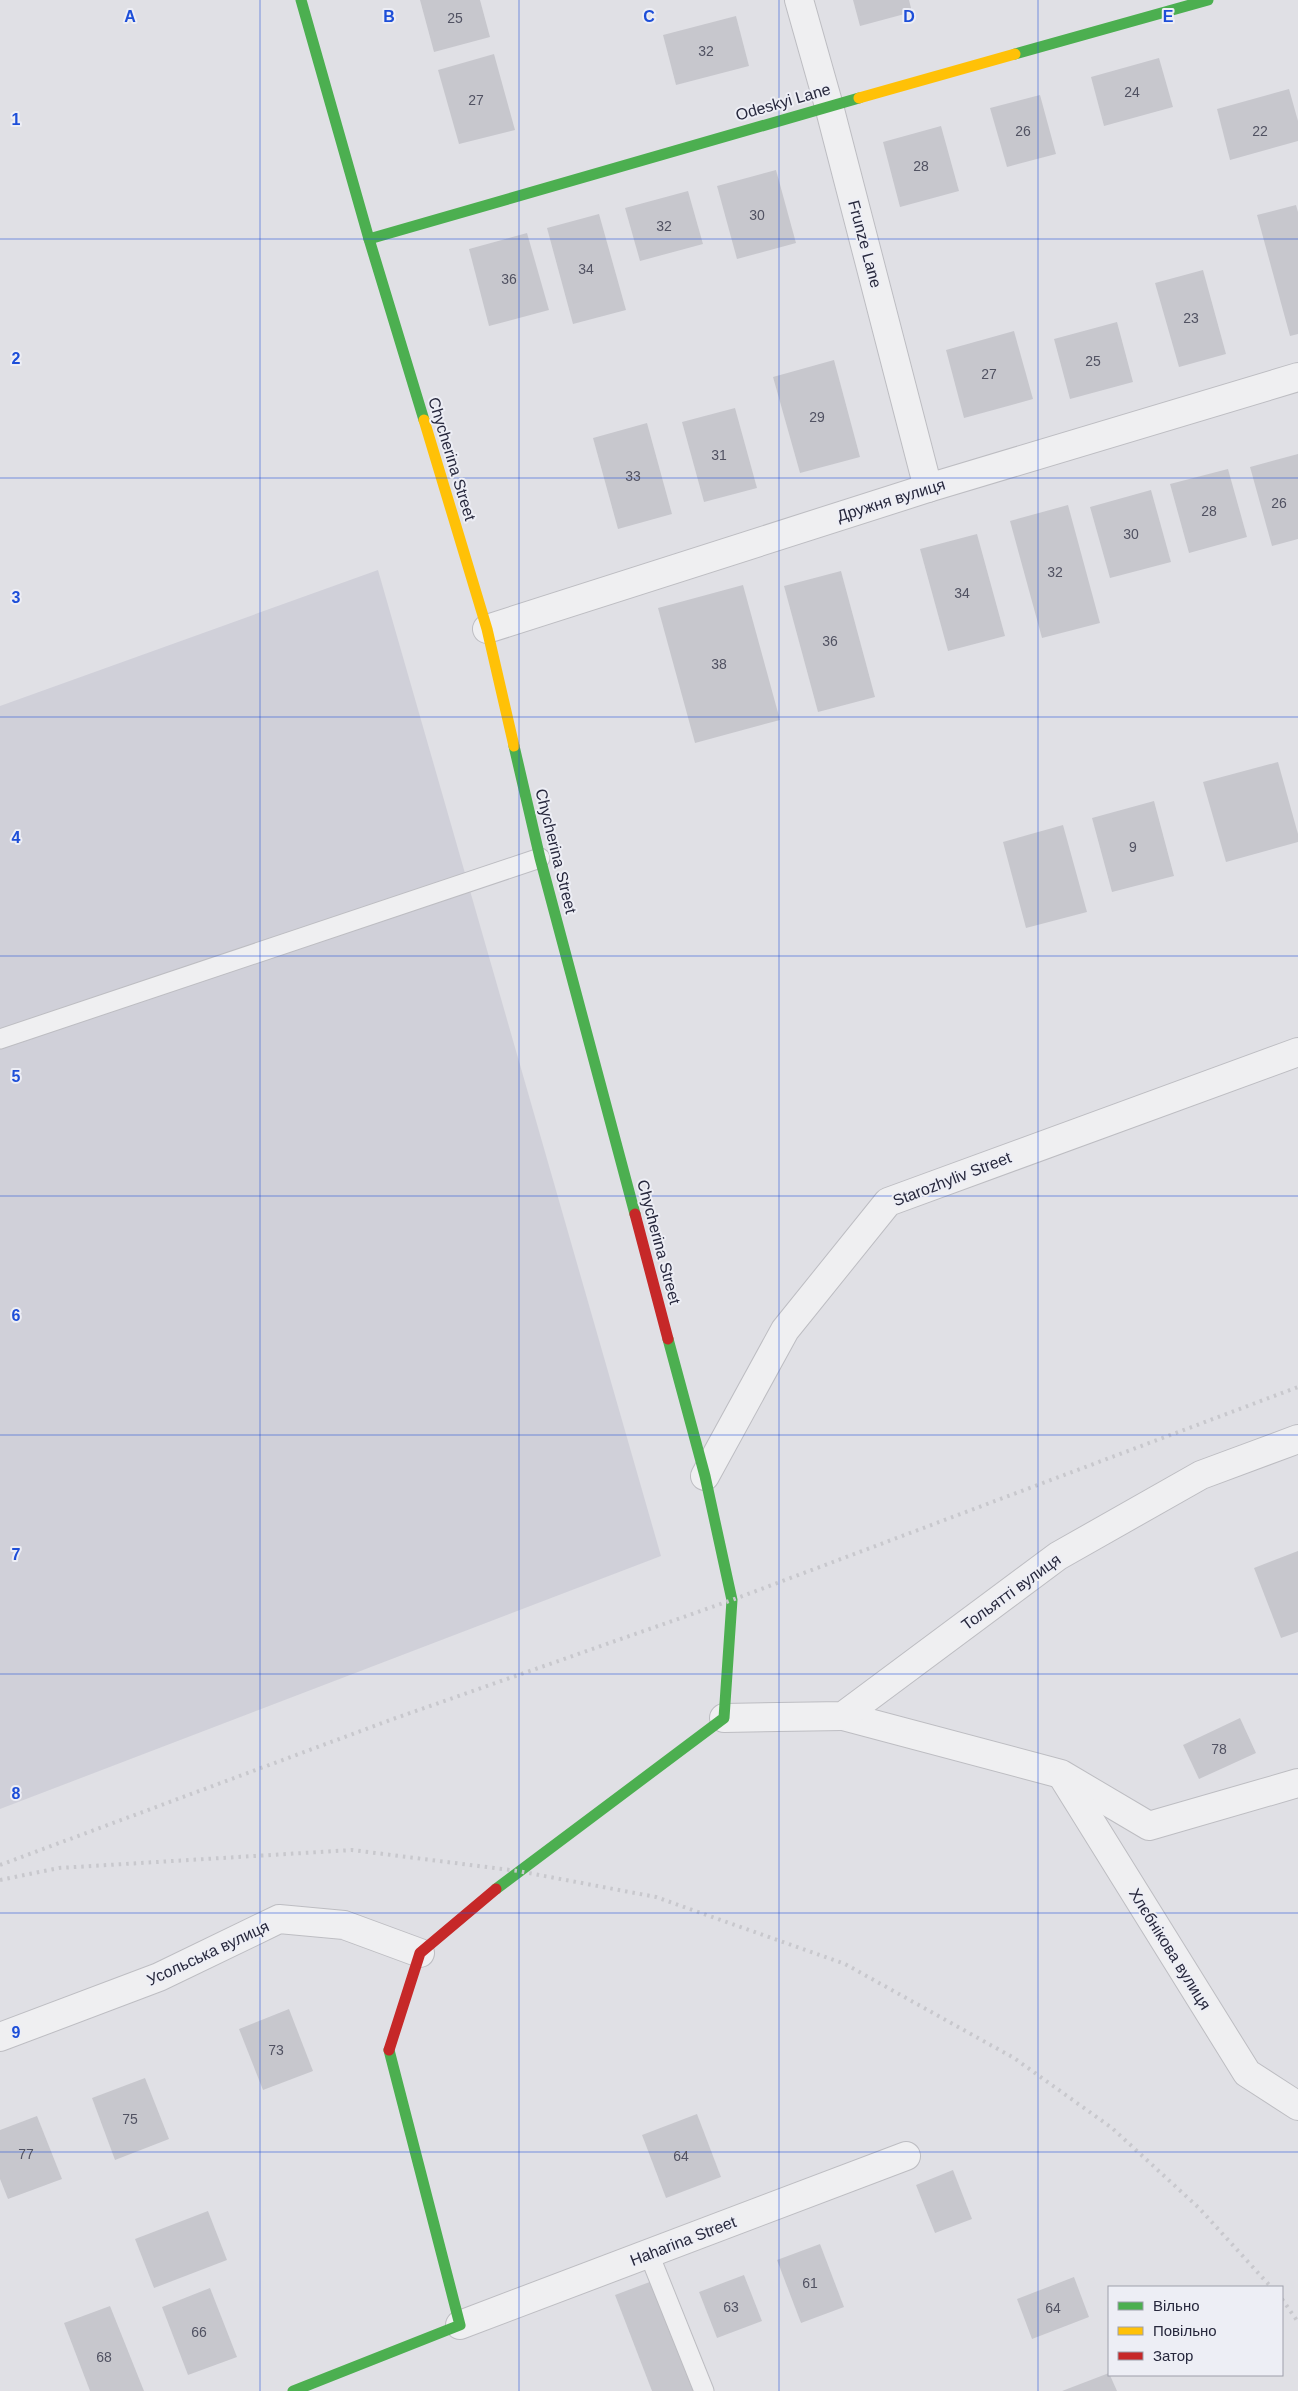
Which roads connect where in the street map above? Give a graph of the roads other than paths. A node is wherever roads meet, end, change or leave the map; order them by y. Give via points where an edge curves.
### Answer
1 (301, 0) edge
2 (798, 0) edge
3 (1208, 0) edge
4 (1175, 4) edge
5 (829, 106) junction
6 (369, 240) junction
7 (1298, 377) edge
8 (928, 488) junction
9 (487, 629) junction
10 (540, 858) junction
11 (0, 1039) edge
12 (1298, 1052) edge
13 (1298, 1439) edge
14 (705, 1476) junction
15 (843, 1716) junction
16 (724, 1718) junction
17 (1061, 1774) junction
18 (1298, 1783) edge
19 (420, 1953) junction
20 (0, 2037) edge
21 (1298, 2106) edge
22 (906, 2156) dead end
23 (649, 2254) junction
24 (460, 2326) junction
25 (293, 2391) edge
26 (704, 2391) edge

1 - 6 main road, Chycherina Street
2 - 5 street, Frunze Lane
3 - 4 main road, Odeskyi Lane
4 - 5 main road, Odeskyi Lane
5 - 6 main road, Odeskyi Lane
5 - 8 street, Frunze Lane
6 - 9 main road, Chycherina Street
7 - 8 street, Дружня вулиця
8 - 9 street, Дружня вулиця
9 - 10 main road, Chycherina Street
10 - 11 lane
10 - 14 main road, Chycherina Street
12 - 14 street, Starozhyliv Street via 888,1202 785,1330
13 - 15 street, Тольятті вулиця via 1201,1475 1058,1556
14 - 16 main road, Chycherina Street via 732,1600
15 - 16 street
15 - 17 street
16 - 19 main road via 518,1871
17 - 18 street via 1149,1826
17 - 21 street, Хлєбнікова вулиця via 1247,2072
19 - 20 street, Усольська вулиця via 344,1925 279,1920 158,1977
19 - 24 main road via 389,2050
22 - 23 street, Haharina Street
23 - 24 street, Haharina Street
23 - 26 lane
24 - 25 main road

